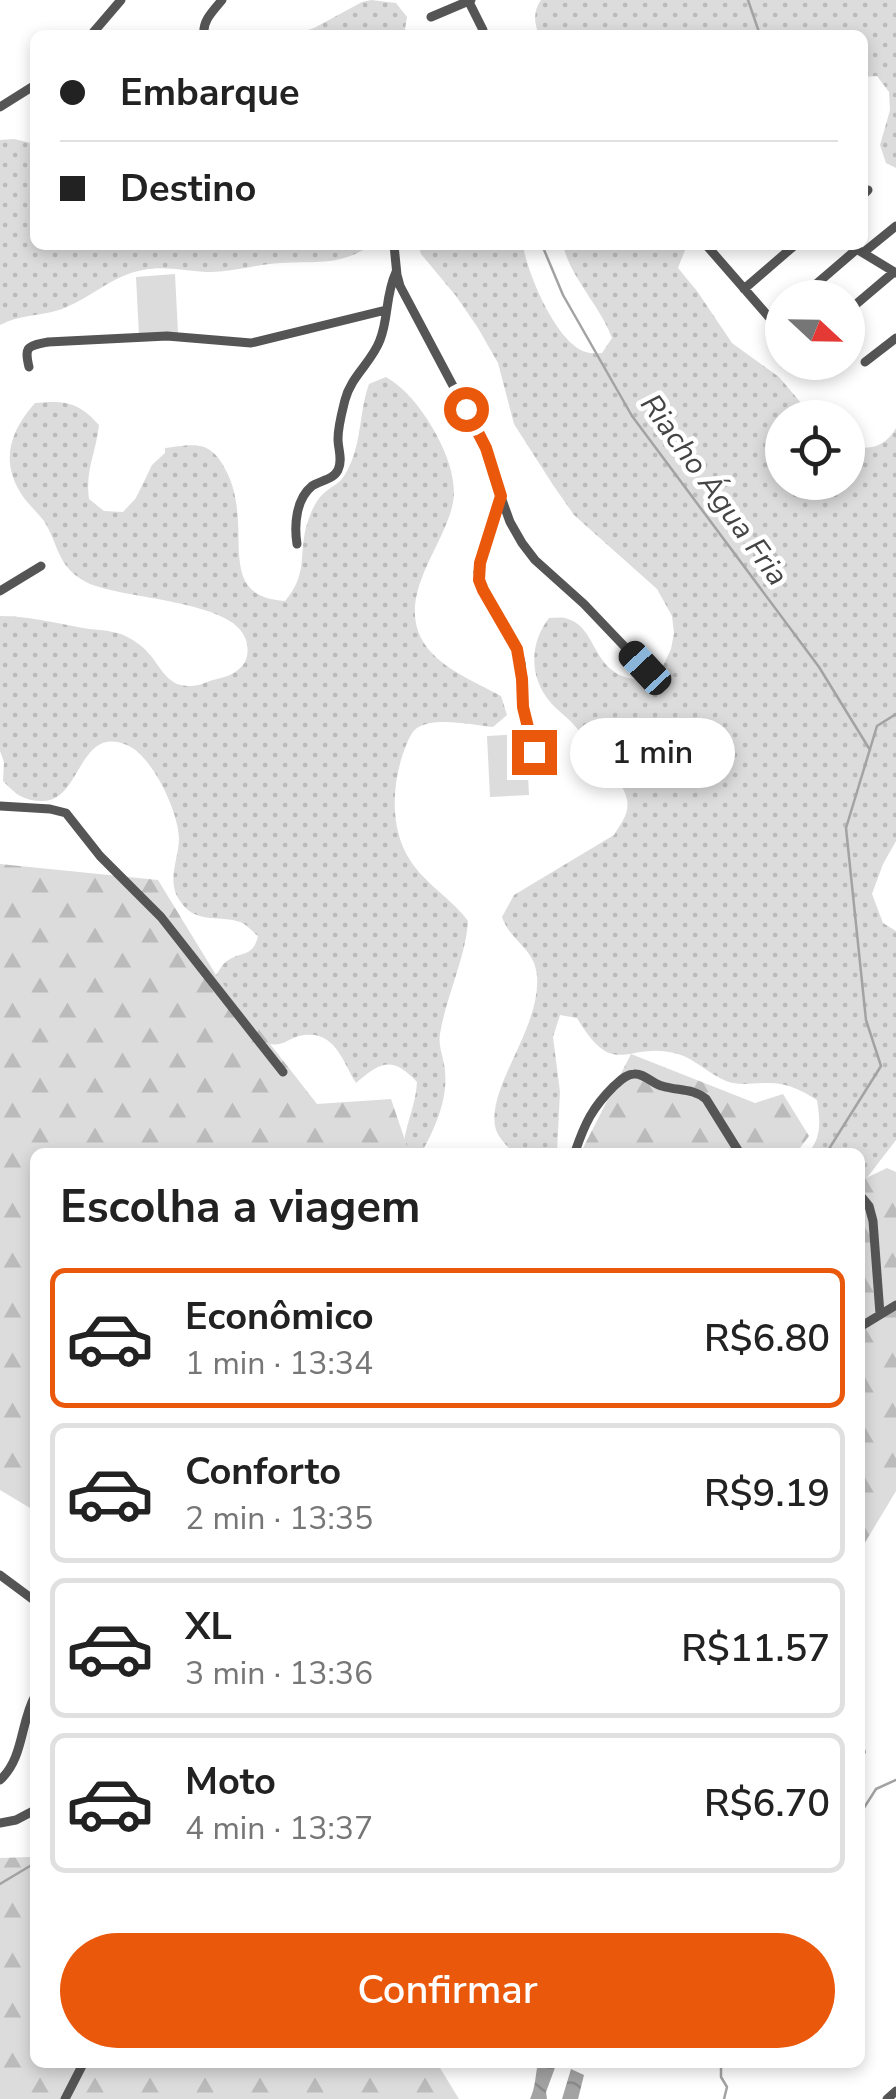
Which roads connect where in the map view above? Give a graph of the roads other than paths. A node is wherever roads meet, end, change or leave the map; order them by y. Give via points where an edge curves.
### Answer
1 (121, 0) edge
2 (222, 0) edge
3 (469, 0) edge
4 (432, 17) dead end
5 (95, 30) edge
6 (204, 30) edge
7 (483, 30) dead end
8 (30, 88) edge
9 (0, 107) edge
10 (896, 226) edge
11 (868, 243) edge
12 (394, 250) edge
13 (710, 250) edge
14 (789, 250) edge
15 (856, 250) edge
16 (859, 250) edge
17 (396, 272) junction
18 (895, 273) edge
19 (821, 280) edge
20 (744, 289) junction
21 (865, 297) edge
22 (386, 310) junction
23 (765, 313) edge
24 (896, 338) edge
25 (865, 362) dead end
26 (29, 368) dead end
27 (501, 496) junction
28 (297, 544) dead end
29 (41, 566) dead end
30 (0, 591) edge
31 (645, 668) dead end
32 (534, 752) dead end
33 (0, 806) edge
34 (283, 1072) dead end
35 (577, 1148) edge
36 (737, 1148) edge
37 (865, 1200) edge
38 (896, 1305) edge
39 (880, 1314) junction
40 (865, 1324) edge
41 (0, 1574) edge
42 (30, 1597) edge
43 (30, 1705) edge
44 (0, 1780) edge
45 (30, 1813) edge
46 (0, 1822) edge
47 (81, 2068) edge
48 (896, 2091) edge
49 (65, 2099) edge
50 (887, 2099) edge

1 - 5 street
2 - 6 street
3 - 4 street
3 - 7 street
8 - 9 street
10 - 11 street
12 - 17 street
13 - 20 street
14 - 20 street
15 - 19 street
16 - 18 street
17 - 22 street
17 - 27 street via 486,448
18 - 21 street
20 - 23 street
22 - 26 street via 250,343 167,336 48,342 28,348
22 - 28 street via 380,342 346,396 340,467 305,495 295,522
24 - 25 street
27 - 31 street via 535,560
27 - 32 street via 478,572 517,649
29 - 30 street
33 - 34 street via 66,814 161,917
35 - 36 street via 594,1107 631,1074 700,1093
37 - 39 street via 873,1221
38 - 39 street
39 - 40 street
41 - 42 street
43 - 44 street via 19,1750
45 - 46 street
47 - 49 street
48 - 50 street

